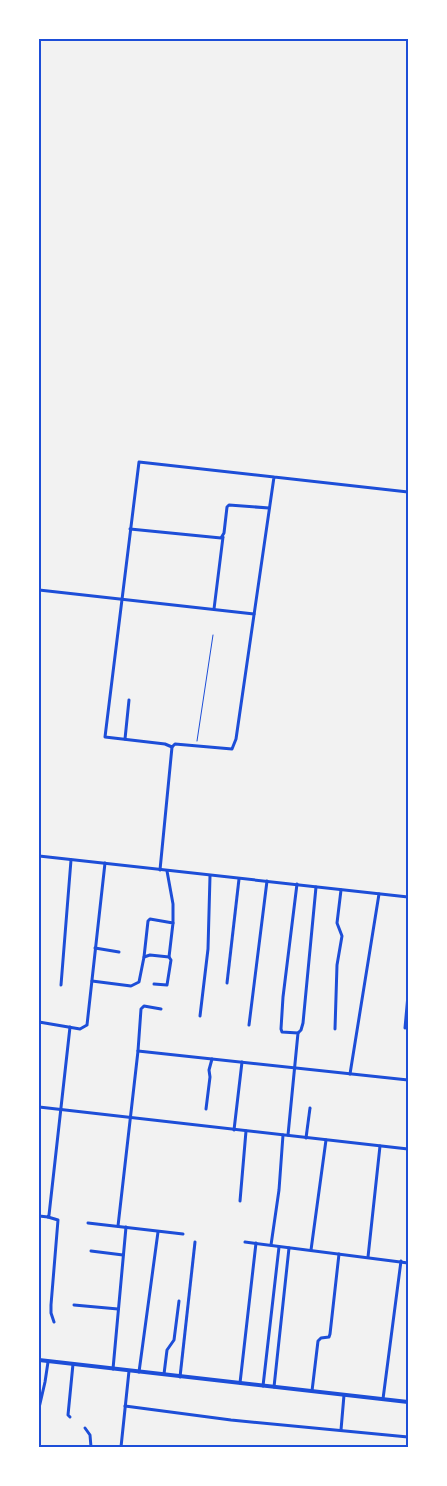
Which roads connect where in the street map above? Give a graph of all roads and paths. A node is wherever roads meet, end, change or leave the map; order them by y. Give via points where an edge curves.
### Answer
1 (274, 477) junction
2 (408, 492) edge
3 (269, 508) junction
4 (130, 528) junction
5 (223, 536) junction
6 (39, 590) edge
7 (122, 599) junction
8 (214, 609) junction
9 (254, 614) junction
10 (213, 635) dead end
11 (130, 700) dead end
12 (125, 739) junction
13 (172, 747) junction
14 (196, 747) junction
15 (39, 856) edge
16 (71, 860) junction
17 (106, 864) junction
18 (160, 870) junction
19 (167, 871) junction
20 (210, 876) junction
21 (239, 879) junction
22 (267, 881) junction
23 (297, 884) junction
24 (316, 887) junction
25 (341, 890) junction
26 (379, 894) junction
27 (408, 897) edge
28 (172, 923) junction
29 (95, 948) junction
30 (119, 952) dead end
31 (144, 952) junction
32 (150, 955) junction
33 (144, 957) junction
34 (169, 957) junction
35 (92, 981) junction
36 (227, 983) dead end
37 (154, 984) dead end
38 (60, 985) dead end
39 (408, 995) edge
40 (161, 1009) dead end
41 (200, 1016) dead end
42 (39, 1022) edge
43 (249, 1025) dead end
44 (70, 1027) junction
45 (404, 1028) dead end
46 (335, 1029) dead end
47 (298, 1033) junction
48 (138, 1051) junction
49 (212, 1059) junction
50 (242, 1062) junction
51 (294, 1067) junction
52 (350, 1074) junction
53 (408, 1080) edge
54 (39, 1107) edge
55 (310, 1108) dead end
56 (206, 1109) dead end
57 (60, 1110) junction
58 (130, 1118) junction
59 (234, 1130) junction
60 (246, 1131) junction
61 (283, 1134) junction
62 (288, 1135) junction
63 (306, 1138) junction
64 (326, 1140) junction
65 (380, 1146) junction
66 (408, 1148) edge
67 (240, 1201) dead end
68 (39, 1216) edge
69 (48, 1217) junction
70 (88, 1223) dead end
71 (118, 1226) junction
72 (126, 1227) junction
73 (158, 1232) junction
74 (183, 1234) dead end
75 (195, 1242) dead end
76 (246, 1242) dead end
77 (256, 1243) junction
78 (271, 1245) junction
79 (279, 1247) junction
80 (290, 1248) junction
81 (311, 1250) junction
82 (90, 1251) dead end
83 (339, 1254) junction
84 (123, 1255) junction
85 (368, 1257) junction
86 (401, 1261) junction
87 (408, 1262) edge
88 (179, 1301) dead end
89 (74, 1304) dead end
90 (118, 1309) junction
91 (54, 1322) dead end
92 (39, 1360) edge
93 (48, 1362) junction
94 (73, 1364) junction
95 (113, 1368) junction
96 (129, 1371) junction
97 (139, 1372) junction
98 (164, 1375) junction
99 (180, 1377) junction
100 (240, 1383) junction
101 (264, 1386) junction
102 (274, 1387) junction
103 (312, 1391) junction
104 (344, 1395) junction
105 (383, 1399) junction
106 (408, 1402) edge
107 (125, 1406) junction
108 (39, 1408) edge
109 (70, 1417) dead end
110 (85, 1428) dead end
111 (341, 1430) junction
112 (408, 1437) edge
113 (91, 1447) edge
114 (121, 1447) edge

1 - 2 street
1 - 3 street
1 - 4 street via 139,462
3 - 5 street via 229,505
3 - 9 street
4 - 5 street via 216,538
4 - 7 street
5 - 8 street
6 - 7 street
7 - 8 street
7 - 12 street via 105,737
8 - 9 street
9 - 14 street via 234,746 230,750
10 - 14 path
11 - 12 street
12 - 13 street
13 - 14 street via 175,744
13 - 18 street
15 - 16 street
16 - 17 street
16 - 38 street
17 - 18 street
17 - 29 street
18 - 19 street
19 - 20 street
19 - 28 street via 173,904
20 - 21 street
20 - 41 street via 208,949
21 - 22 street
21 - 36 street
22 - 23 street
22 - 43 street
23 - 24 street
23 - 47 street via 281,1029 282,1032
24 - 25 street
24 - 47 street via 303,1022
25 - 26 street
25 - 46 street via 337,923 342,936 337,965
26 - 27 street
26 - 52 street
28 - 31 street via 148,920
28 - 34 street
29 - 30 street
29 - 35 street
31 - 32 street
31 - 33 street
32 - 33 street
32 - 34 street
33 - 35 street via 137,984
34 - 37 street via 167,985
35 - 44 street via 87,1025 80,1029
39 - 45 street
40 - 48 street via 142,1007
42 - 44 street
44 - 57 street
47 - 51 street
48 - 49 street
48 - 58 street
49 - 50 street
49 - 56 street
50 - 51 street
50 - 59 street
51 - 52 street
51 - 62 street
52 - 53 street
54 - 57 street
55 - 63 street
57 - 58 street
57 - 69 street
58 - 59 street
58 - 71 street
59 - 60 street
60 - 61 street
60 - 67 street
61 - 62 street
61 - 78 street
62 - 63 street
63 - 64 street
64 - 65 street
64 - 81 street
65 - 66 street
65 - 85 street
68 - 69 street
69 - 91 street via 58,1220 51,1305
70 - 71 street
71 - 72 street
72 - 73 street
72 - 84 street
73 - 74 street
73 - 97 street
75 - 99 street
76 - 77 street
77 - 78 street
77 - 100 street
78 - 79 street
79 - 80 street
79 - 101 street
80 - 81 street
80 - 102 street
81 - 83 street
82 - 84 street
83 - 85 street
83 - 103 street via 330,1334 329,1338 318,1340
84 - 90 street
85 - 86 street
86 - 87 street
86 - 105 street
88 - 98 street via 174,1342 167,1350
89 - 90 street
90 - 95 street
92 - 93 street
93 - 94 street
93 - 108 street
94 - 95 street
94 - 109 street
95 - 96 street
96 - 97 street
96 - 107 street
97 - 98 street
98 - 99 street
99 - 100 street
100 - 101 street
101 - 102 street
102 - 103 street
103 - 104 street
104 - 105 street
104 - 111 street
105 - 106 street
107 - 111 street
107 - 114 street
110 - 113 street via 90,1435
111 - 112 street

